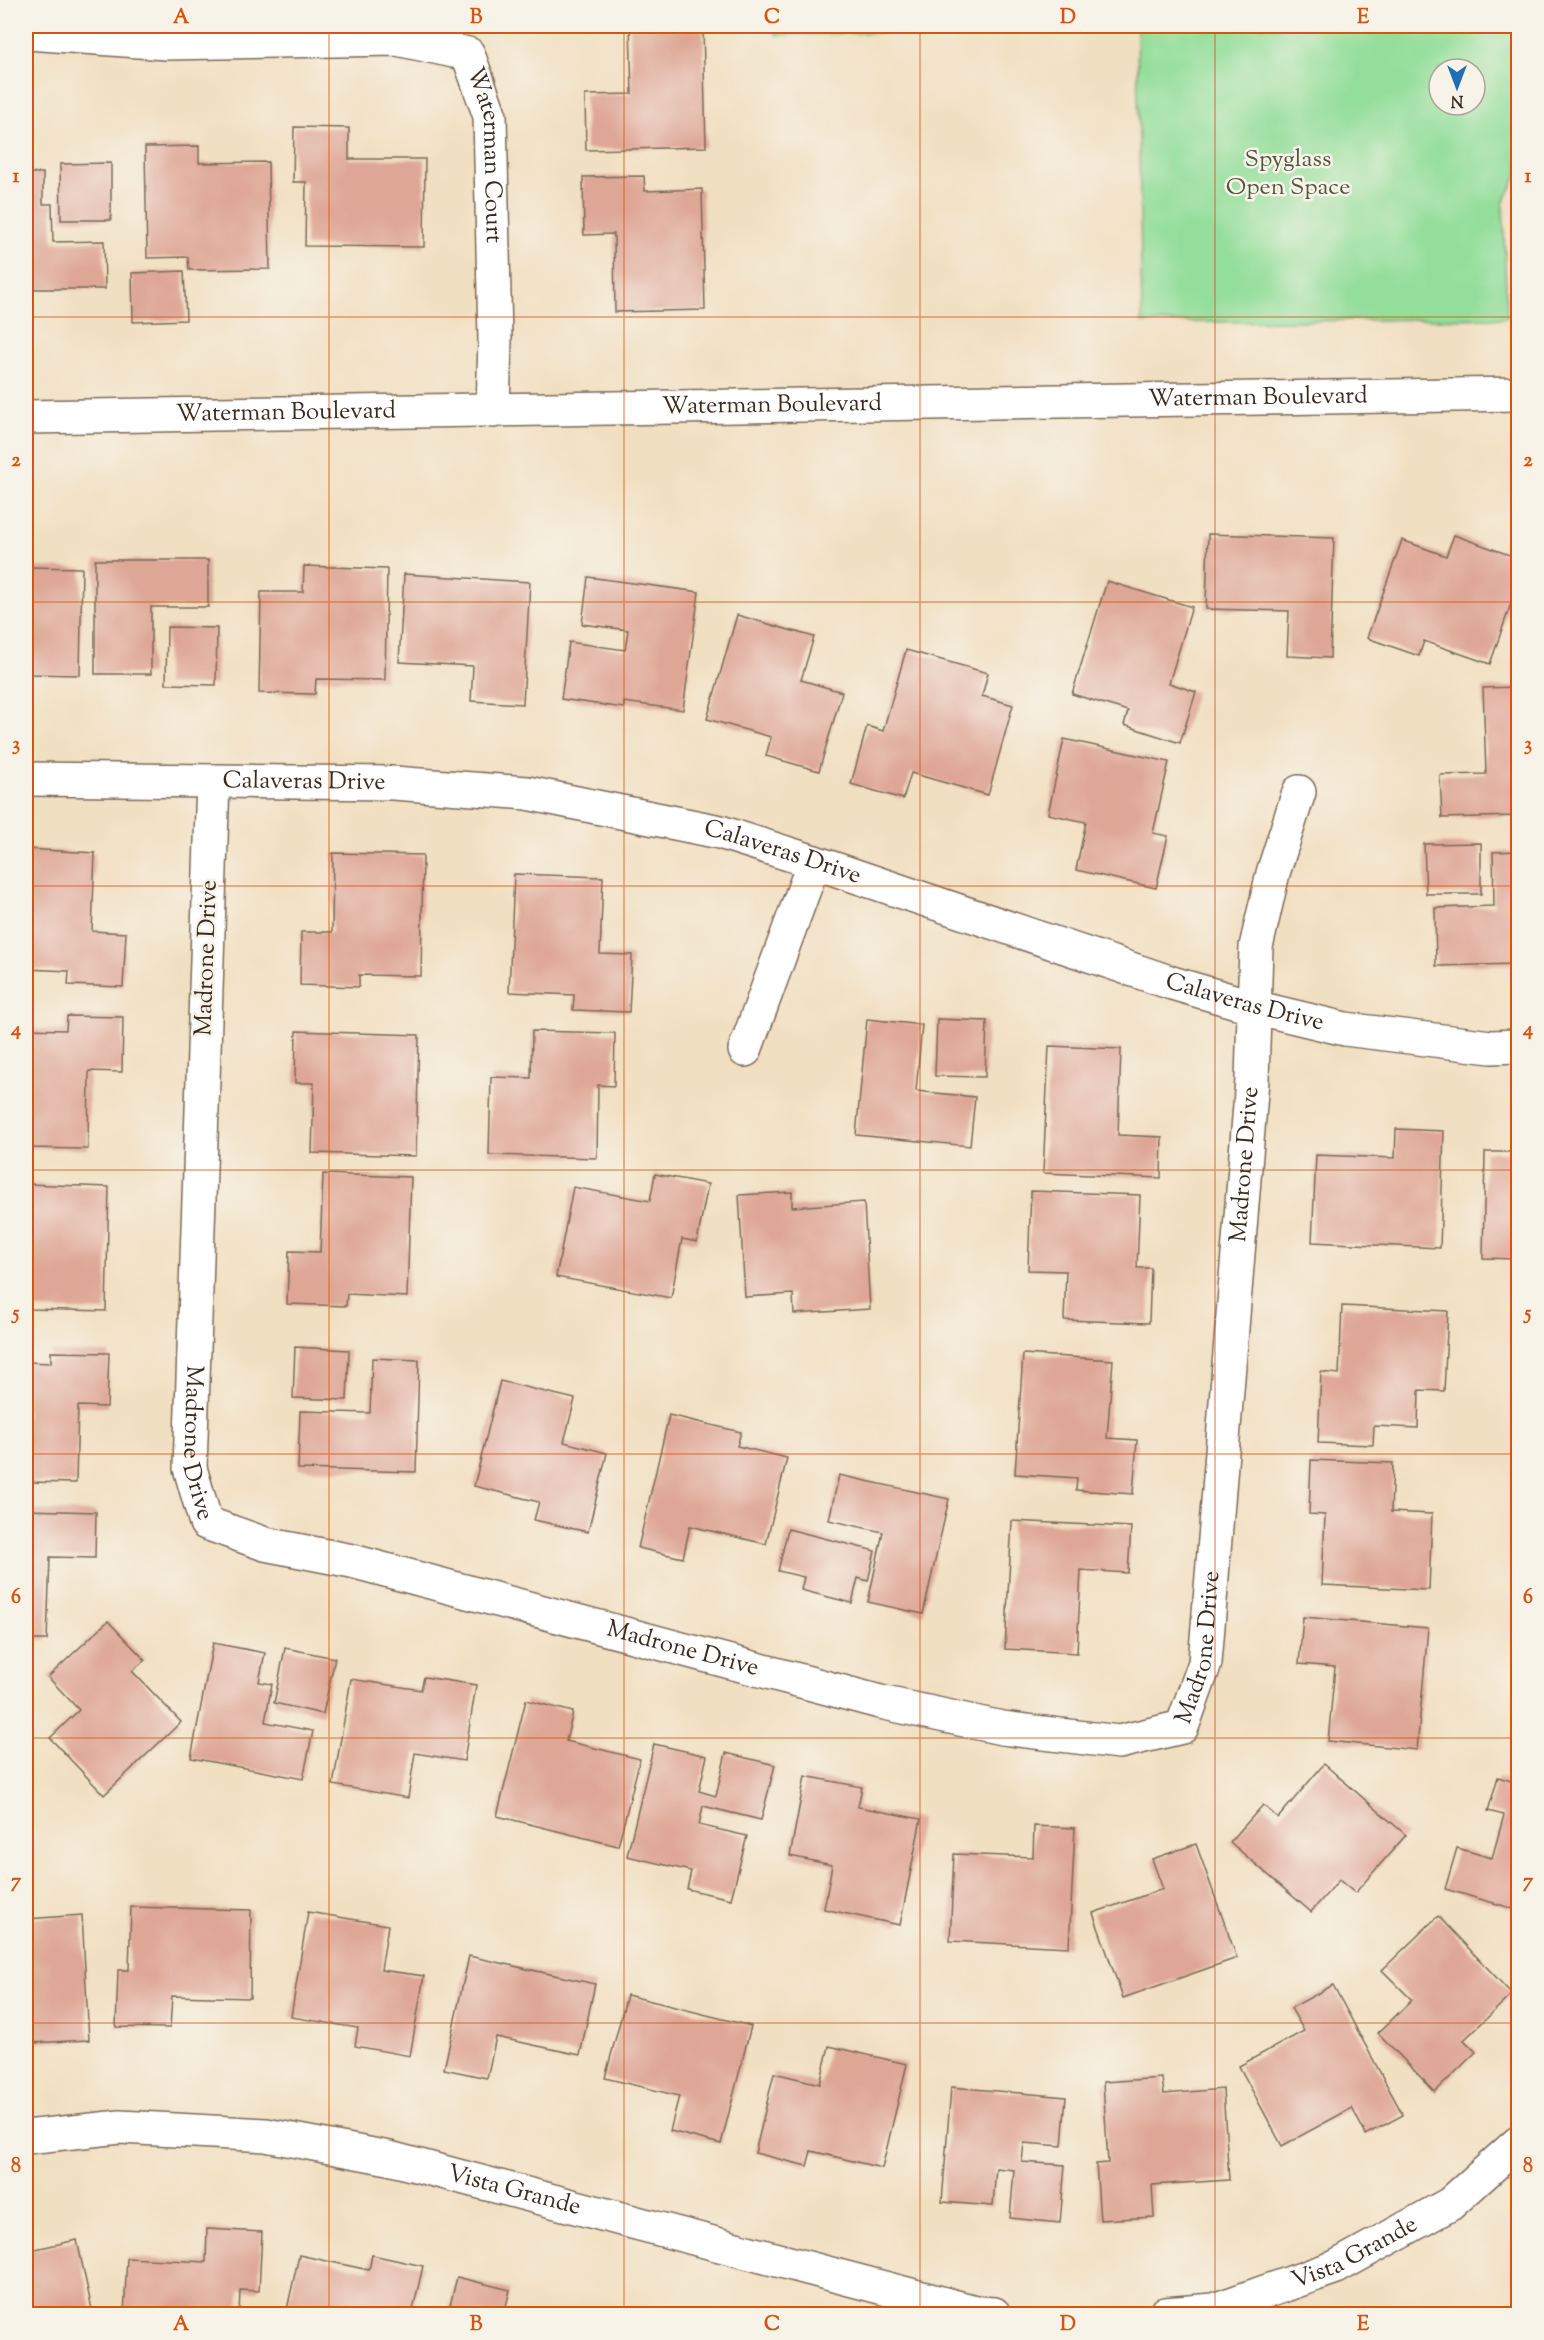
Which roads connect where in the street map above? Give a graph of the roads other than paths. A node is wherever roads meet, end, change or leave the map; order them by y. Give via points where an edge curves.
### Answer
1 (28, 33) dead end
2 (1518, 394) edge
3 (493, 411) junction
4 (26, 417) edge
5 (26, 779) edge
6 (213, 781) junction
7 (1299, 792) dead end
8 (814, 862) junction
9 (1254, 1007) junction
10 (1518, 1046) edge
11 (745, 1050) dead end
12 (26, 2137) edge
13 (1518, 2144) edge
14 (994, 2314) edge
15 (1165, 2314) edge

1 - 3 street, Waterman Court via 166,44 397,39 468,54 490,116
2 - 3 street, Waterman Boulevard
3 - 4 street, Waterman Boulevard
5 - 6 street, Calaveras Drive
6 - 8 street, Calaveras Drive via 393,783 527,793 720,832
6 - 9 street, Madrone Drive via 190,1468 206,1523 265,1544 352,1561 880,1702 1002,1728 1119,1742 1182,1727 1205,1663 1252,1080
7 - 9 street via 1273,873 1256,947
8 - 9 street, Calaveras Drive
8 - 11 street
9 - 10 street, Calaveras Drive via 1345,1029 1491,1047
12 - 14 street, Vista Grande via 120,2127 266,2135 389,2158
13 - 15 street, Vista Grande via 1450,2204 1336,2267 1214,2310

